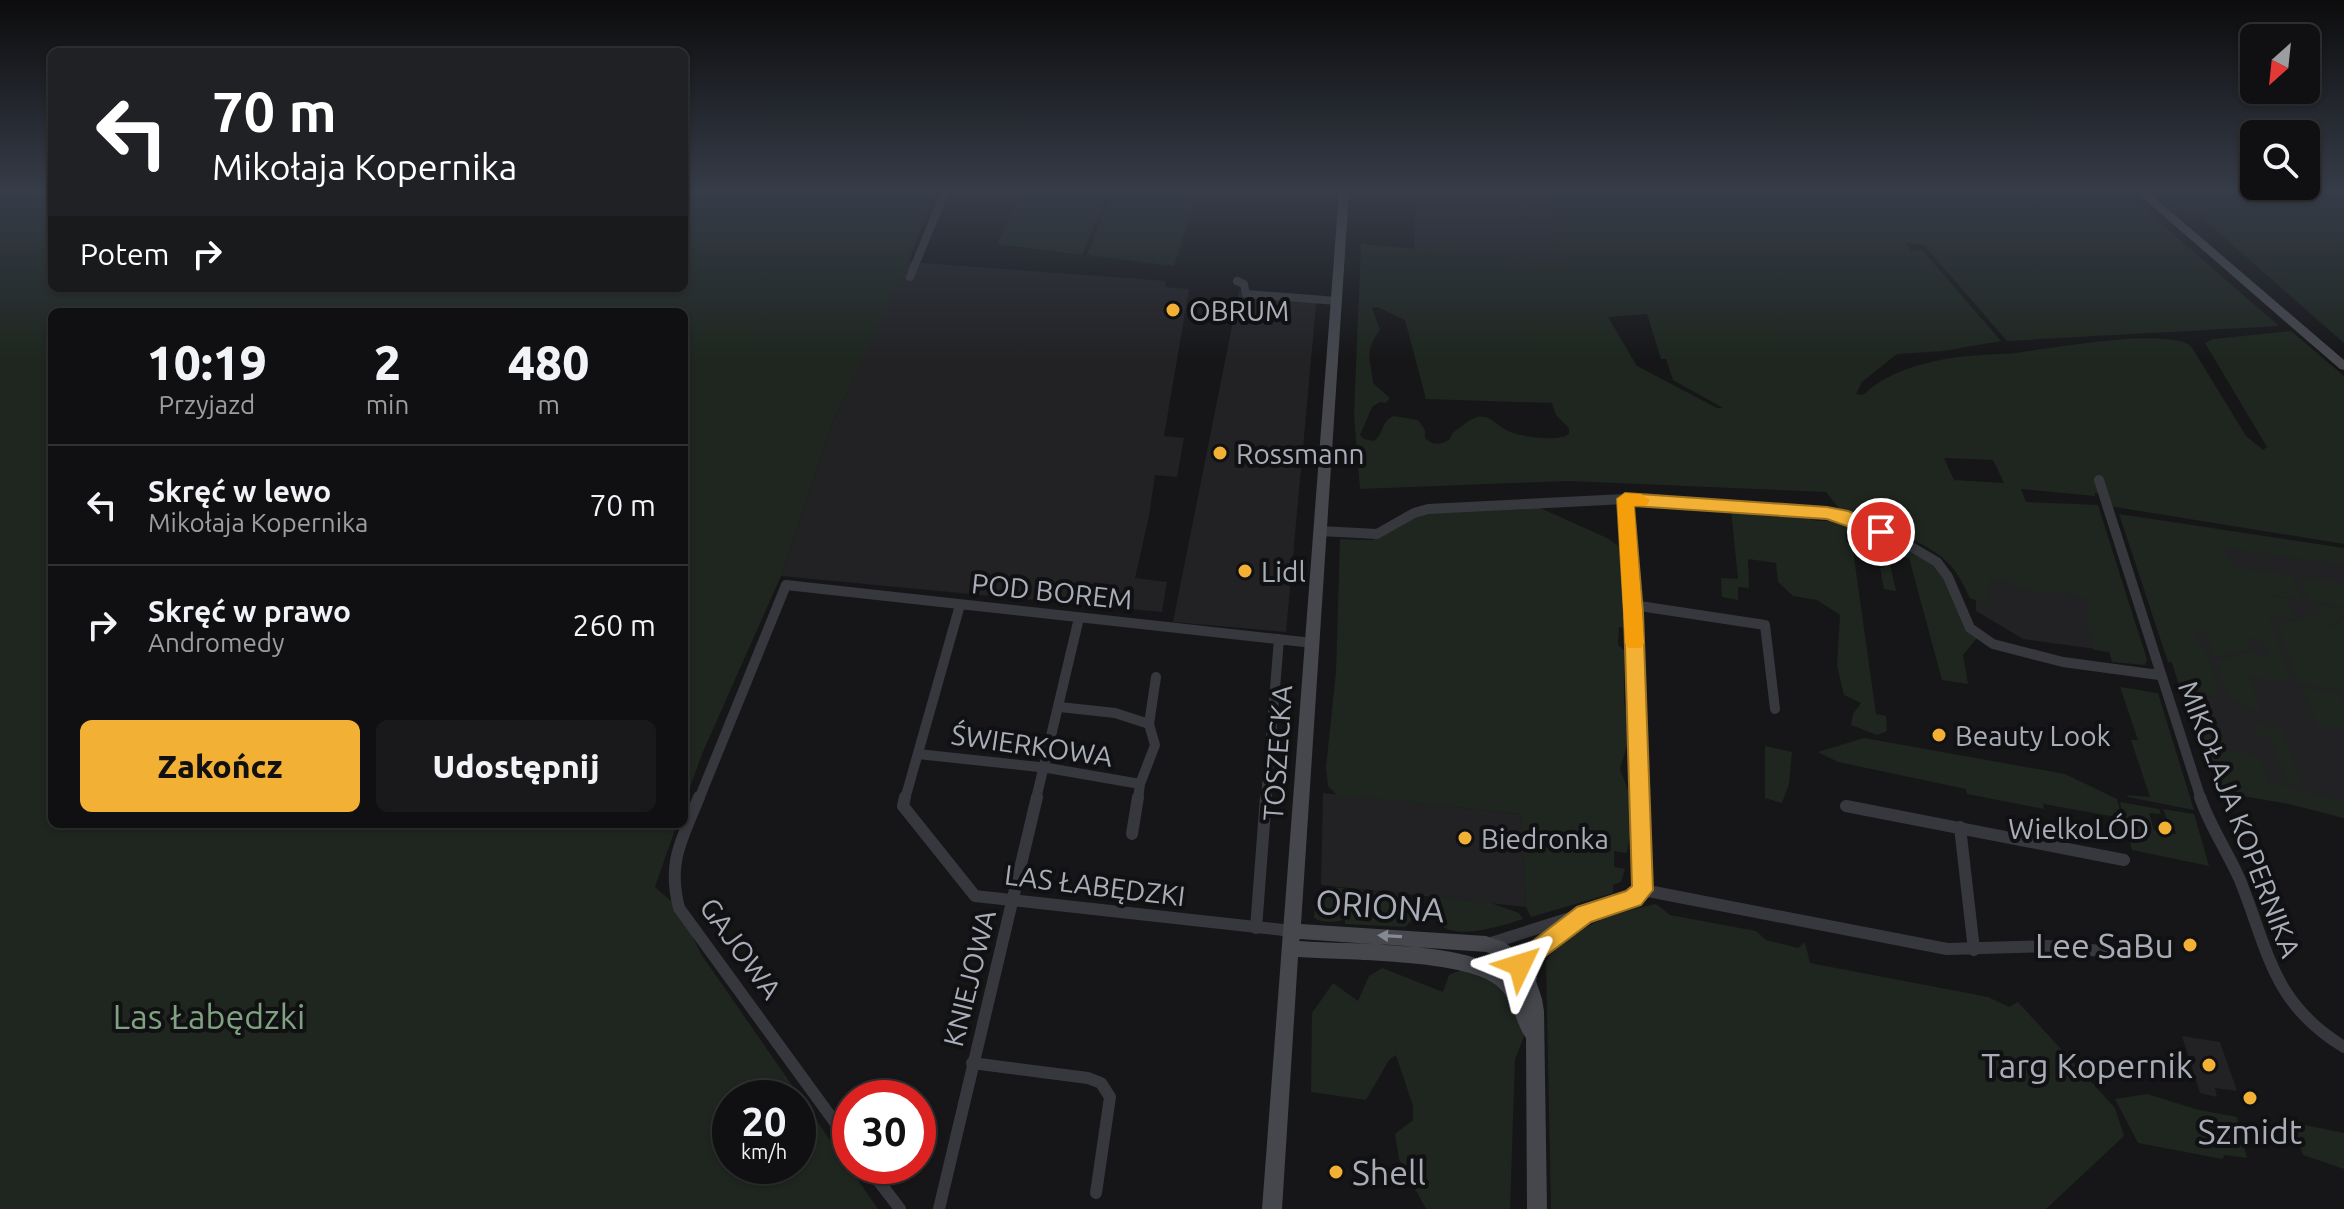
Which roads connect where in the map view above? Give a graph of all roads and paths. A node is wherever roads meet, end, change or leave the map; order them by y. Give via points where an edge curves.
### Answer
1 (922, 248) edge
2 (1340, 248) edge
3 (2207, 248) edge
4 (910, 277) dead end
5 (1237, 281) dead end
6 (1337, 301) junction
7 (2344, 366) edge
8 (2099, 480) dead end
9 (1625, 499) junction
10 (1320, 531) junction
11 (786, 585) joint
12 (960, 605) junction
13 (1633, 605) junction
14 (1079, 618) junction
15 (1279, 639) junction
16 (1313, 643) junction
17 (2159, 675) junction
18 (1156, 677) dead end
19 (1060, 707) junction
20 (1775, 709) dead end
21 (1149, 724) junction
22 (918, 754) junction
23 (1046, 768) junction
24 (1140, 784) junction
25 (1846, 806) dead end
26 (688, 826) edge
27 (1960, 827) junction
28 (687, 828) edge
29 (1132, 834) dead end
30 (2124, 860) dead end
31 (1643, 890) junction
32 (1013, 900) junction
33 (1585, 914) junction
34 (1256, 928) junction
35 (1428, 938) junction
36 (1292, 940) junction
37 (1500, 944) junction
38 (1974, 950) junction
39 (1535, 951) junction
40 (2133, 954) dead end
41 (1435, 960) junction
42 (1512, 968) junction
43 (1486, 969) junction
44 (1531, 985) junction
45 (1512, 988) junction
46 (1534, 1043) junction
47 (2344, 1047) edge
48 (972, 1063) junction
49 (832, 1118) edge
50 (881, 1184) edge
51 (1096, 1193) dead end
52 (900, 1209) edge
53 (939, 1209) edge
54 (1272, 1209) edge
55 (1537, 1209) edge

1 - 4 street
2 - 6 main road, TOSZECKA
3 - 7 main road
5 - 6 street via 1244,284 1246,294
6 - 10 main road, TOSZECKA
8 - 17 street, MIKOŁAJA KOPERNIKA
9 - 10 street via 1444,507 1414,513 1377,534
9 - 13 street
9 - 17 street via 1842,515 1938,563 1968,627 1987,641 2019,653
10 - 16 main road, TOSZECKA
11 - 12 street, POD BOREM
11 - 26 street, GAJOWA
12 - 14 street, POD BOREM
12 - 22 street, LAS ŁABĘDZKI
13 - 20 street via 1765,625
13 - 31 street
14 - 15 street, POD BOREM
14 - 19 street, KNIEJOWA
15 - 16 street, POD BOREM
15 - 34 street, TOSZECKA
16 - 36 main road, TOSZECKA
17 - 47 street, MIKOŁAJA KOPERNIKA via 2206,815 2231,859 2276,979 2305,1022
18 - 21 street, ŚWIERKOWA
19 - 21 street, ŚWIERKOWA via 1115,713
19 - 23 street, KNIEJOWA
21 - 24 street, ŚWIERKOWA via 1155,745
22 - 23 street, ŚWIERKOWA
22 - 32 street, LAS ŁABĘDZKI via 903,806 975,896
23 - 24 street, ŚWIERKOWA
23 - 32 street, KNIEJOWA
24 - 29 street, ŚWIERKOWA
25 - 27 street
27 - 30 street
27 - 38 street
28 - 49 street, GAJOWA via 672,880 679,908
31 - 33 street
31 - 38 street
32 - 34 street, LAS ŁABĘDZKI
32 - 48 street, KNIEJOWA
33 - 37 street
33 - 39 street
34 - 36 street, LAS ŁABĘDZKI
35 -> 36 main road, ORIONA
35 - 37 main road, ORIONA
35 - 41 main road
36 - 41 main road, ORIONA
36 - 54 main road, TOSZECKA
37 - 42 main road via 1501,959
38 - 40 street via 2048,946
39 - 42 street
39 - 44 street
41 - 43 main road, ORIONA
42 - 43 main road
42 - 44 main road, ORIONA
42 - 45 main road
43 - 45 main road, ORIONA
44 - 46 main road, ORIONA
45 - 46 main road, ORIONA
46 - 55 main road, ORIONA
48 - 51 street via 1101,1083 1110,1097
48 - 53 street, KNIEJOWA
50 - 52 street

